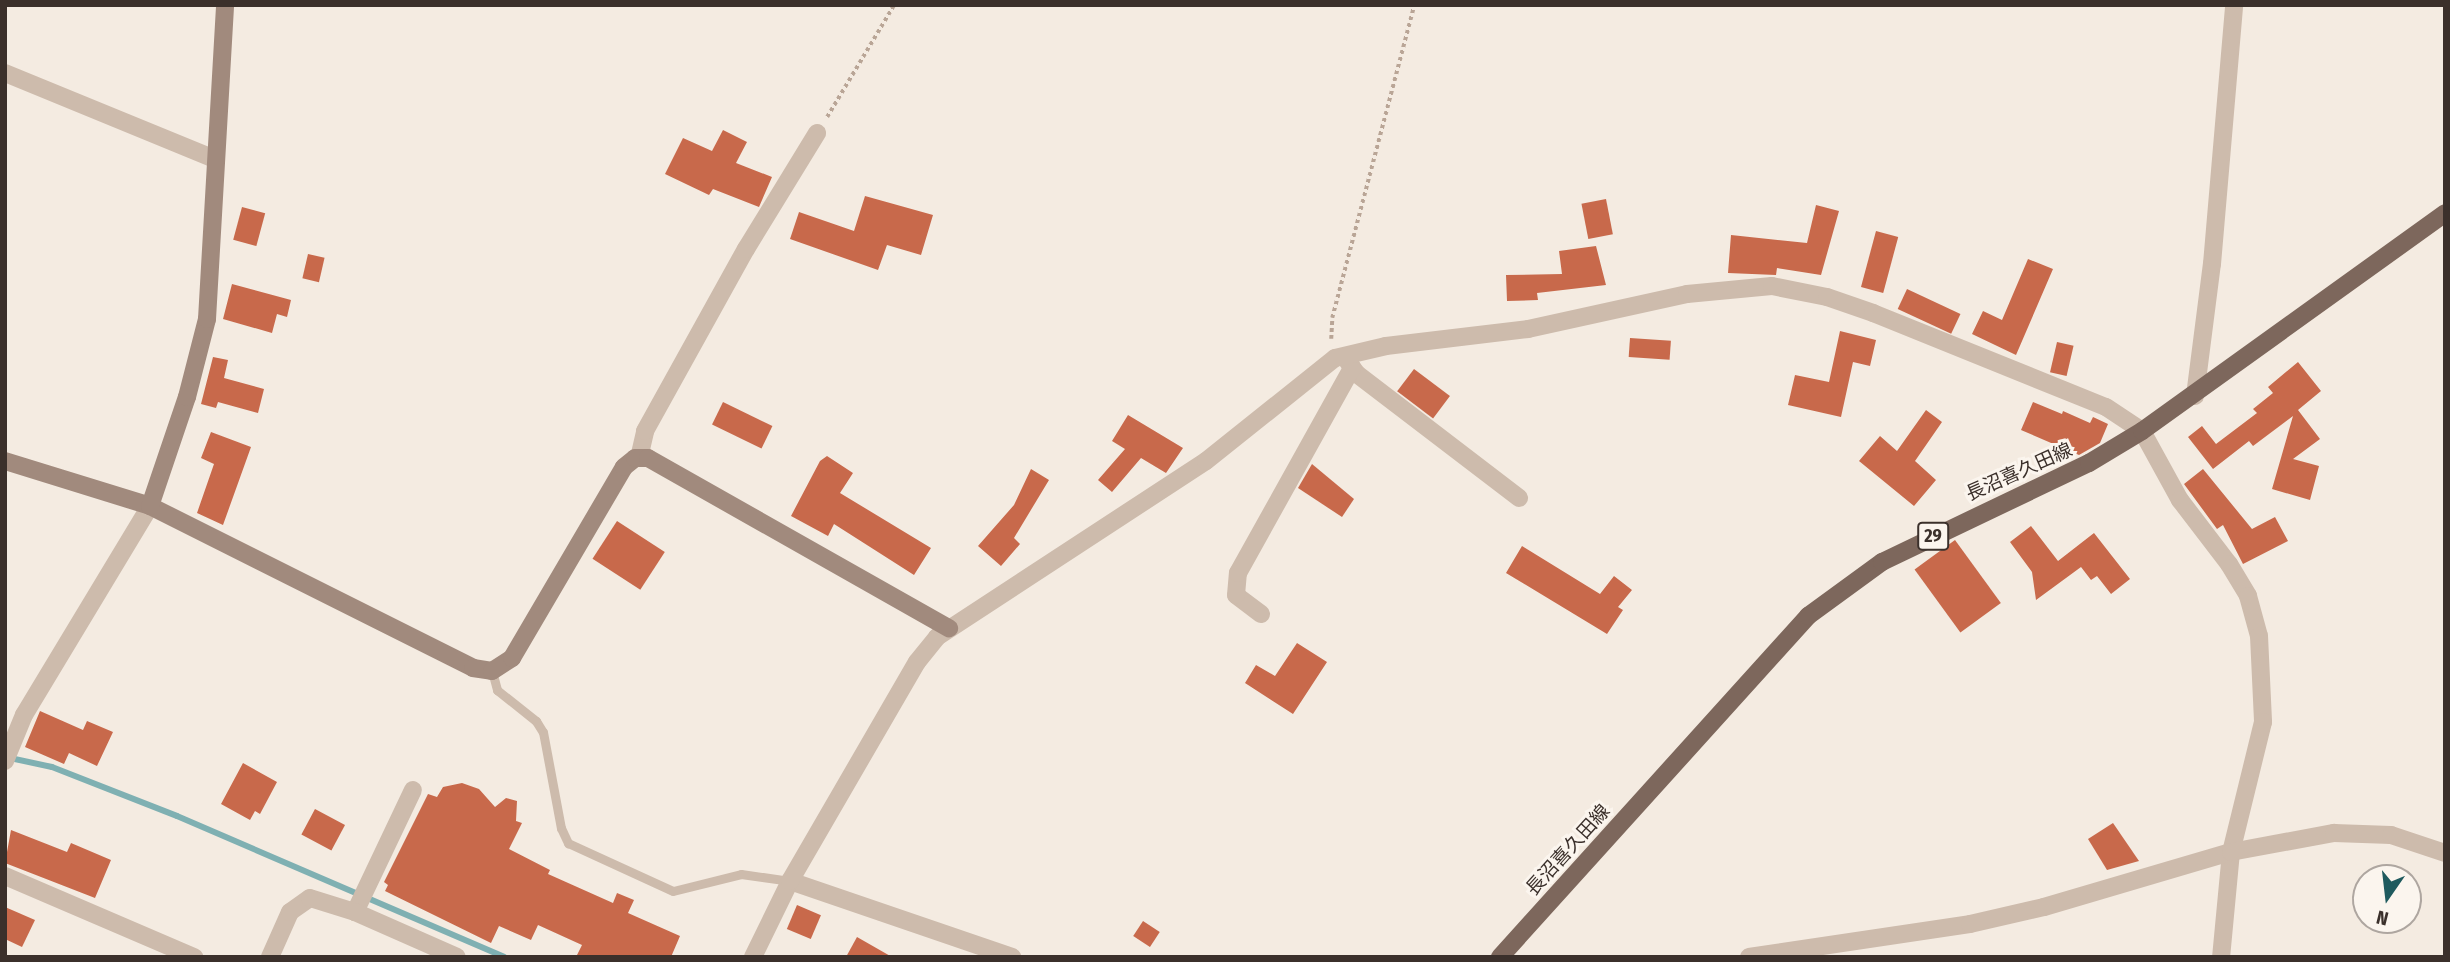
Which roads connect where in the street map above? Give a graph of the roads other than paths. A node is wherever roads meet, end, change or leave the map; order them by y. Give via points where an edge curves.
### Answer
1 (225, 5) edge
2 (2234, 5) edge
3 (5, 73) edge
4 (817, 133) road end
5 (215, 159) junction
6 (2445, 213) edge
7 (1344, 361) junction
8 (2195, 396) junction
9 (2142, 431) junction
10 (639, 458) junction
11 (5, 461) edge
12 (1519, 499) dead end
13 (150, 506) junction
14 (1261, 614) dead end
15 (949, 628) junction
16 (492, 671) junction
17 (8, 742) edge
18 (5, 761) edge
19 (413, 790) dead end
20 (2231, 852) junction
21 (2445, 853) edge
22 (5, 876) edge
23 (790, 881) junction
24 (355, 912) junction
25 (194, 957) edge
26 (270, 957) edge
27 (457, 957) edge
28 (753, 957) edge
29 (1012, 957) edge
30 (1500, 957) edge
31 (1749, 957) edge
32 (2221, 957) edge

1 - 5 street
2 - 8 street via 2212,264
3 - 5 street
4 - 10 street via 652,418
5 - 13 street via 211,281 203,343
6 - 8 main road, 長沼喜久田線 / 29
7 - 9 street via 1528,329 1687,294 1772,286 1873,313 2106,407
7 - 12 street
7 - 14 street via 1238,573 1236,596
7 - 15 street via 1206,461
8 - 9 main road, 長沼喜久田線 / 29
9 - 20 street via 2180,500 2248,596 2259,636 2263,722
9 - 30 main road, 長沼喜久田線 / 29 via 2089,463 1882,562 1808,616
10 - 15 street via 648,458
10 - 16 street via 624,467 512,658
11 - 13 street
13 - 16 street via 461,664
13 - 17 street
15 - 23 street via 918,662
16 - 23 lane via 497,690 527,713 542,732 568,843 673,891 741,874
17 - 18 street
19 - 24 street
20 - 21 street via 2361,831 2391,835
20 - 31 street via 1982,921
20 - 32 street
22 - 25 street
23 - 28 street
23 - 29 street
24 - 26 street via 320,900 303,900 290,912
24 - 27 street

